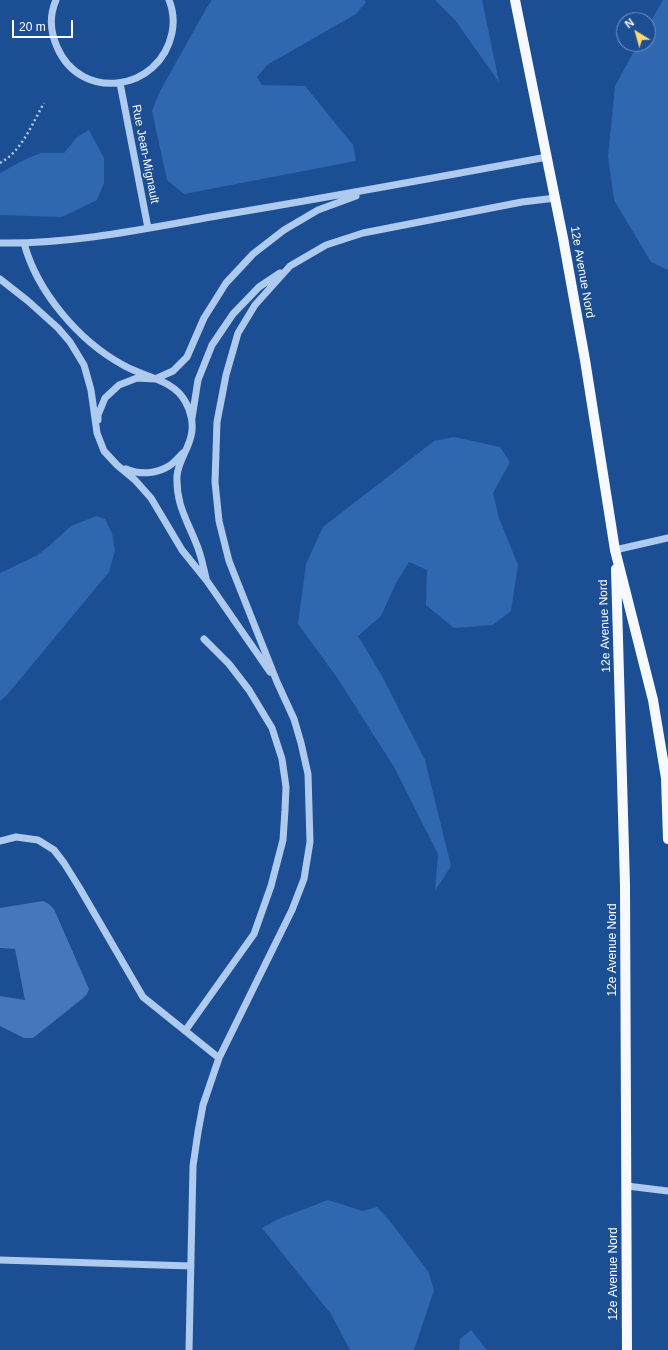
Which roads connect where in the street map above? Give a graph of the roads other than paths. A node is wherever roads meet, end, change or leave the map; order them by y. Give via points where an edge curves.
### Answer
1 (56, 0) edge
2 (169, 0) edge
3 (515, 0) edge
4 (120, 83) junction
5 (547, 157) junction
6 (371, 190) junction
7 (556, 198) junction
8 (148, 228) junction
9 (0, 243) edge
10 (24, 243) junction
11 (290, 266) junction
12 (0, 279) edge
13 (155, 379) junction
14 (192, 418) junction
15 (97, 433) junction
16 (183, 453) junction
17 (116, 465) junction
18 (668, 538) edge
19 (615, 550) junction
20 (207, 581) junction
21 (204, 639) dead end
22 (277, 682) junction
23 (668, 839) edge
24 (0, 841) edge
25 (185, 1031) junction
26 (219, 1058) junction
27 (627, 1186) junction
28 (668, 1191) edge
29 (0, 1260) edge
30 (191, 1266) junction
31 (189, 1350) edge
32 (627, 1350) edge

1 - 4 lane via 52,11 52,35 61,57 78,74 92,80
2 - 4 lane via 174,23 169,44 158,63 141,76
3 - 5 main road, 12e Avenue Nord
4 - 8 lane, Rue Jean-Mignault
5 - 6 lane
5 - 7 main road, 12e Avenue Nord
6 - 8 lane
6 - 13 lane via 318,210 284,230 253,254 226,282 204,318 187,357 173,371
7 - 11 lane via 522,202 363,233 326,245
7 - 19 main road, 12e Avenue Nord
8 - 10 lane via 100,237
9 - 10 lane
10 - 13 lane via 28,260 40,284 77,329 124,366
11 - 14 lane via 259,287 233,314 212,346 198,380
11 - 22 lane via 255,305 238,333 226,375 217,422 215,482 219,521 229,561
12 - 15 lane via 28,301 70,342 84,365 91,390
13 - 14 lane via 172,387 185,400
13 - 15 lane via 137,378 119,385 106,398 98,415
14 - 16 lane via 191,436
15 - 17 lane via 104,451
16 - 17 lane via 170,466 152,473 134,472
16 - 20 lane via 177,474 177,496 197,544
17 - 20 lane via 135,480 151,498 182,550
18 - 19 lane
19 - 23 main road, 12e Avenue Nord via 653,700 666,778
19 - 27 main road, 12e Avenue Nord via 625,885
20 - 22 lane
21 - 25 lane via 229,664 249,690 272,728 282,759 286,787 283,840 271,886 254,934
22 - 26 lane via 294,719 308,774 310,842 304,879 292,910
24 - 25 lane via 16,837 38,840 54,850 79,887 143,997
25 - 26 lane
26 - 30 lane via 203,1105 193,1166
27 - 28 lane
27 - 32 main road, 12e Avenue Nord
29 - 30 lane
30 - 31 lane

